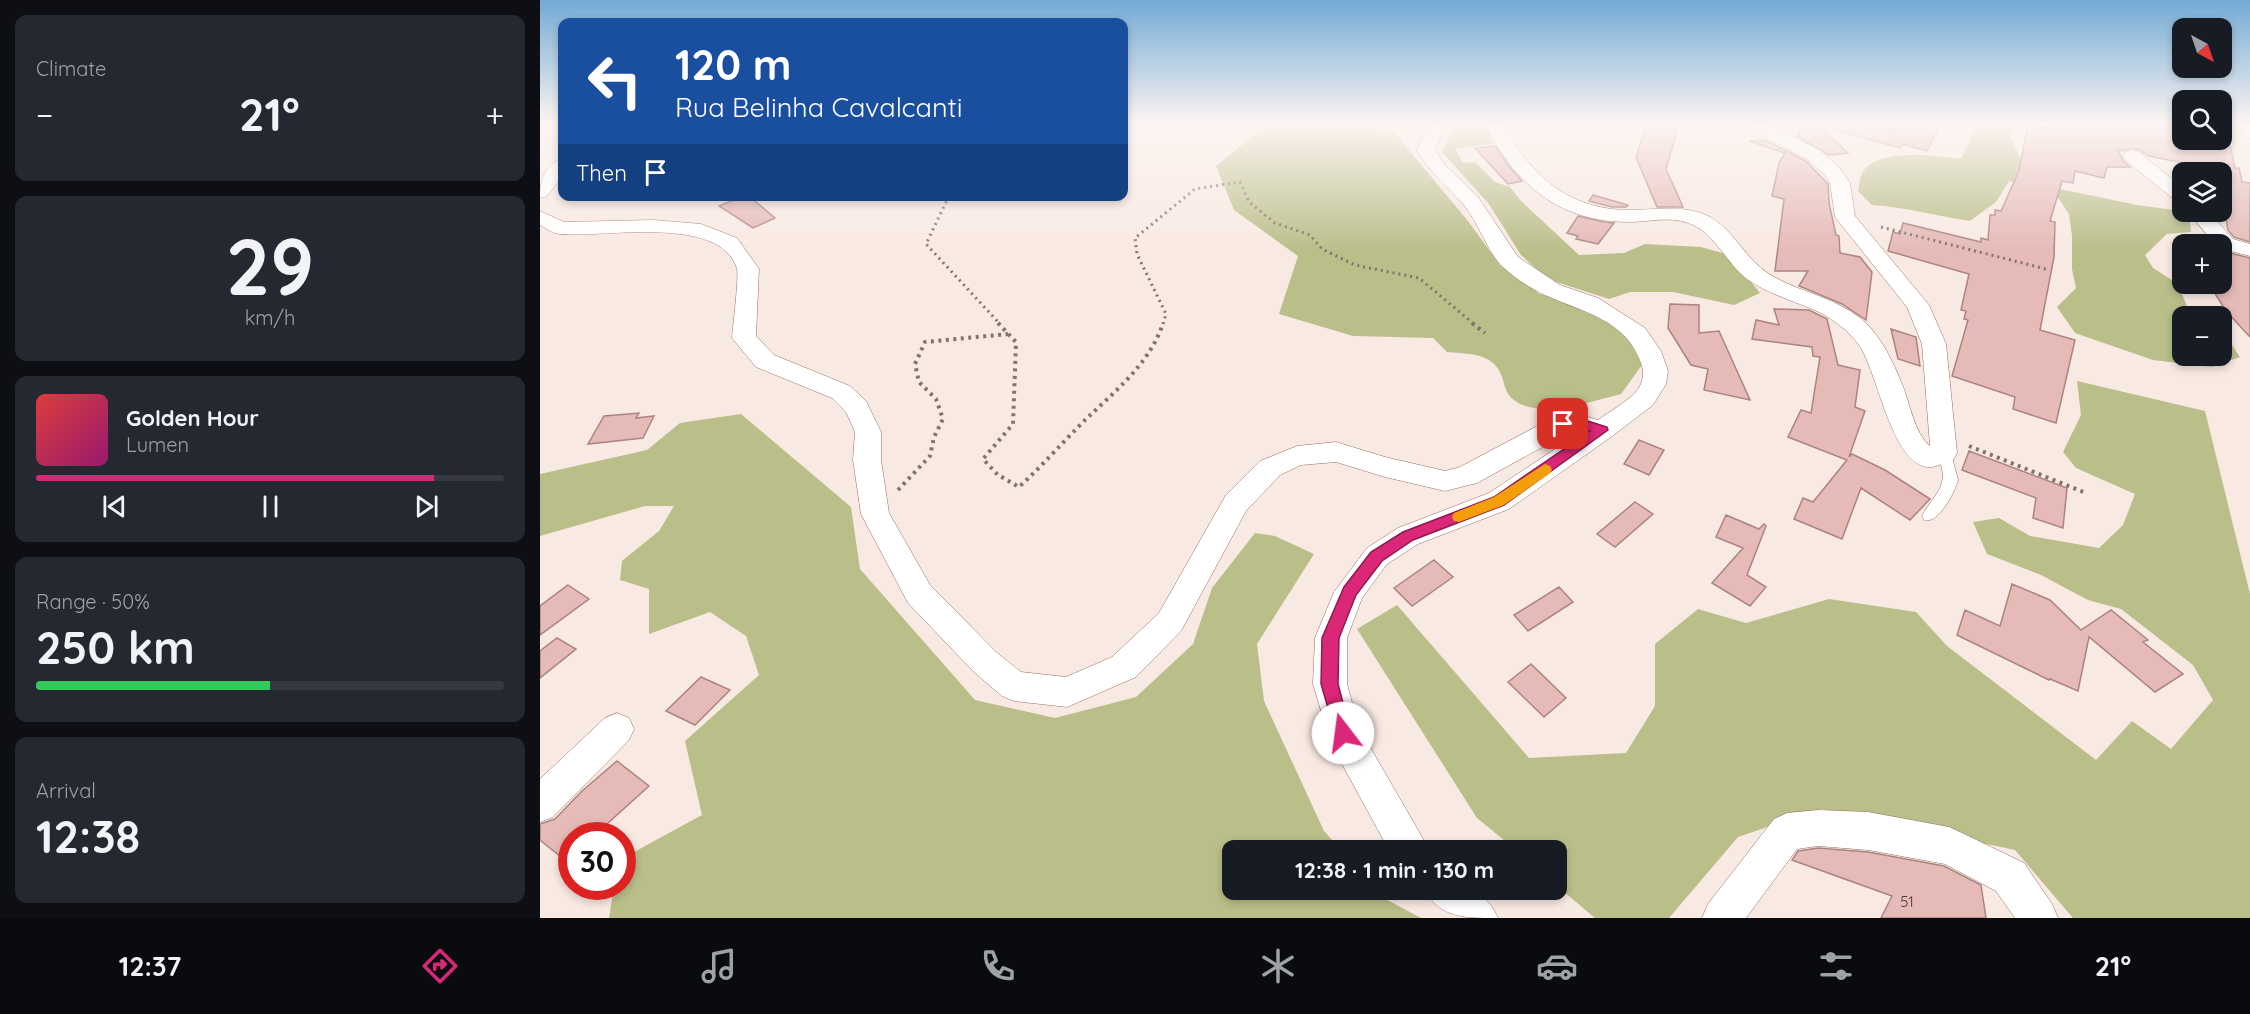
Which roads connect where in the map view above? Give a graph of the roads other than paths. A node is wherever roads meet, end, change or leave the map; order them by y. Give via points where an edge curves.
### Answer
1 (1436, 167) edge
2 (1522, 167) edge
3 (1827, 167) edge
4 (2146, 167) edge
5 (558, 170) edge
6 (2172, 188) edge
7 (540, 192) edge
8 (540, 217) edge
9 (2207, 222) edge
10 (2250, 250) edge
11 (1602, 430) junction
12 (1943, 444) junction
13 (1929, 516) dead end
14 (617, 729) dead end
15 (540, 804) edge
16 (1403, 840) edge
17 (1456, 900) edge
18 (1478, 918) edge
19 (1722, 918) edge
20 (2038, 918) edge

1 - 11 street via 1476,209 1509,261 1552,290 1590,303 1620,321 1637,333 1649,351 1656,371 1654,384 1644,399
2 - 12 street via 1548,195 1581,210 1611,216 1685,216 1702,221 1742,264 1762,279 1832,308 1854,324 1885,370 1915,448 1929,458
3 - 12 street via 1840,183 1845,218 1918,305 1934,345
4 - 6 street
5 - 7 street
8 - 11 street via 560,228 654,226 701,230 730,242 748,269 744,338 765,361 841,392 857,407 868,432 867,460 875,514 919,594 1014,686 1067,692 1124,667 1170,622 1236,504 1270,468 1297,456 1336,452 1445,482 1467,476 1563,424 1578,423
9 - 10 street via 2226,244
11 - 16 street via 1499,501 1408,536 1377,556 1349,592 1330,638 1329,684 1343,733
12 - 13 lane via 1953,472 1952,484
14 - 15 street
17 - 18 street
19 - 20 street via 1787,832 1818,828 1868,831 1949,846 2010,877

